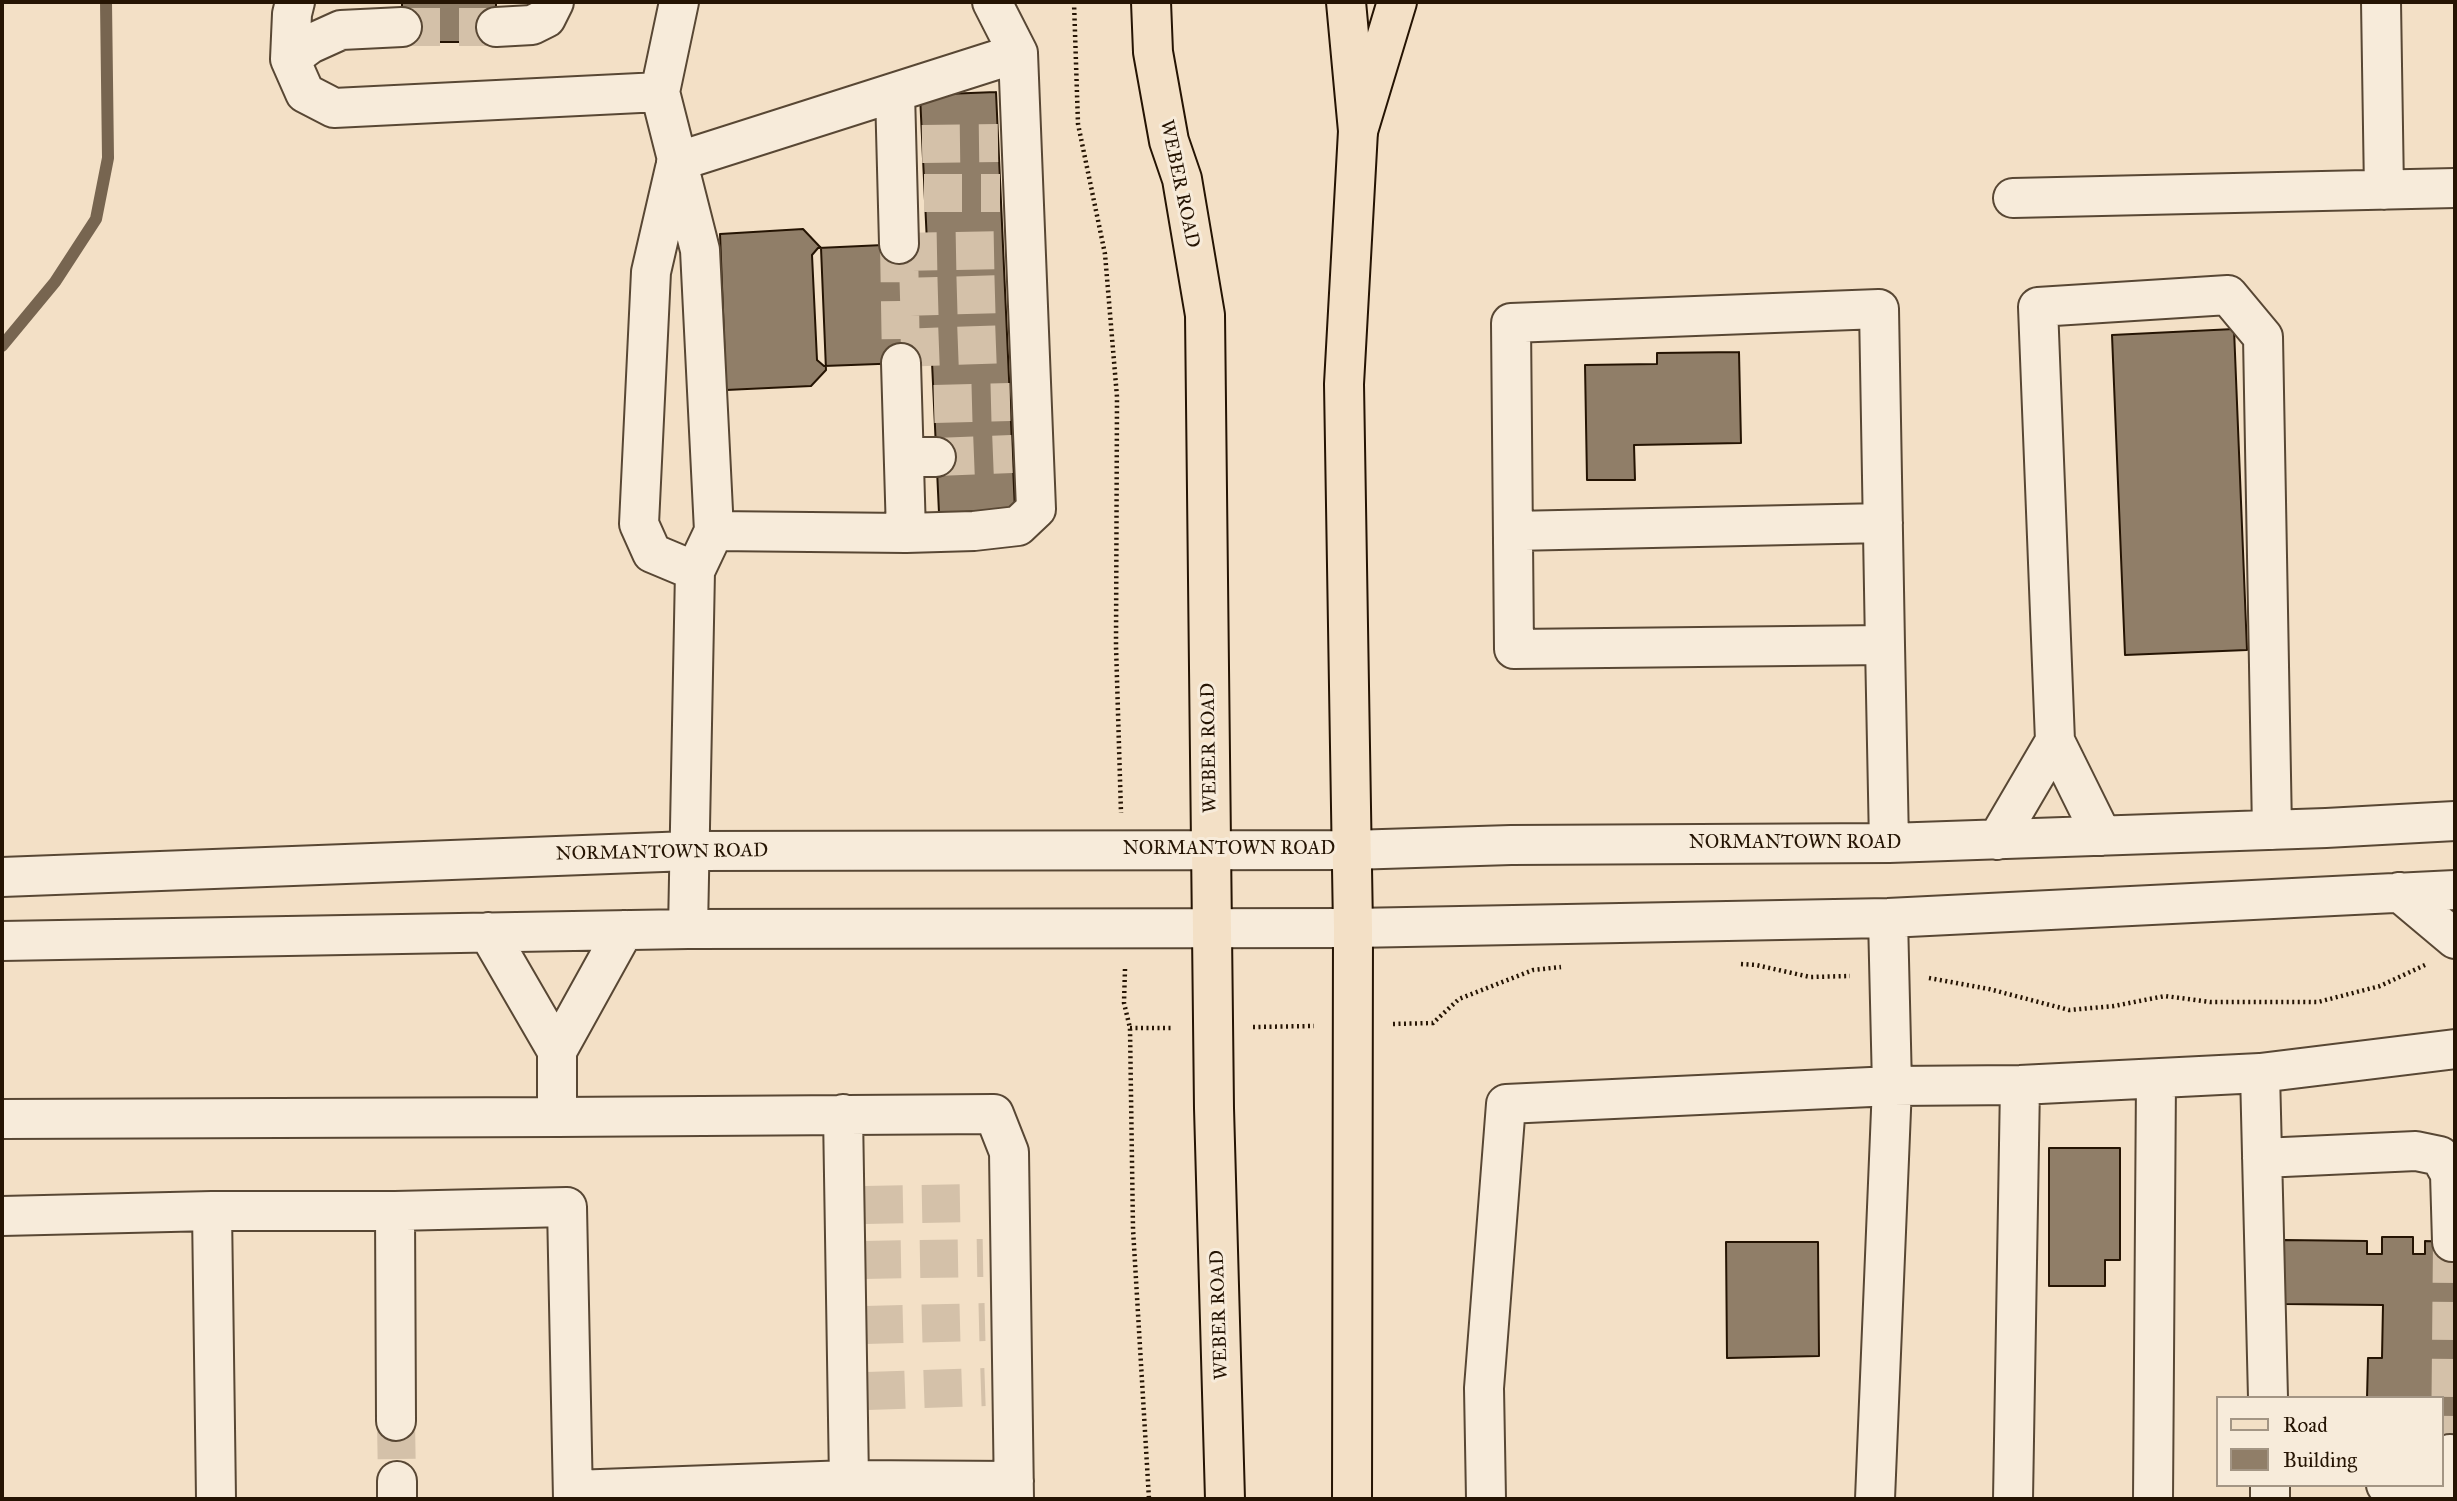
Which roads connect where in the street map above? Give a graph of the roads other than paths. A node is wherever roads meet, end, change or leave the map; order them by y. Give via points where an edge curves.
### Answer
1 (295, 2) edge
2 (554, 2) edge
3 (679, 2) edge
4 (992, 2) edge
5 (1151, 2) edge
6 (1346, 2) edge
7 (1397, 2) edge
8 (2381, 2) edge
9 (402, 27) tunnel mouth
10 (496, 27) tunnel mouth
11 (1018, 53) junction
12 (290, 59) junction
13 (660, 92) junction
14 (895, 93) junction
15 (1359, 131) junction
16 (676, 162) junction
17 (2455, 188) edge
18 (2384, 190) junction
19 (2013, 198) dead end
20 (899, 244) tunnel mouth
21 (901, 363) tunnel mouth
22 (1883, 523) junction
23 (714, 531) junction
24 (1513, 531) junction
25 (906, 533) junction
26 (695, 571) junction
27 (1885, 645) junction
28 (2055, 741) junction
29 (2455, 821) edge
30 (2272, 831) junction
31 (2102, 836) junction
32 (1997, 840) junction
33 (1889, 843) junction
34 (1212, 849) junction
35 (1351, 850) junction
36 (689, 851) junction
37 (2, 877) edge
38 (2455, 890) edge
39 (2399, 892) junction
40 (1888, 918) junction
41 (1212, 928) junction
42 (1353, 928) junction
43 (688, 929) junction
44 (624, 930) junction
45 (488, 932) junction
46 (2, 941) edge
47 (2445, 949) edge
48 (2455, 1049) edge
49 (556, 1051) junction
50 (2260, 1073) junction
51 (2156, 1079) junction
52 (2020, 1085) junction
53 (1892, 1086) junction
54 (843, 1114) junction
55 (557, 1117) junction
56 (2, 1119) edge
57 (2262, 1158) junction
58 (395, 1211) junction
59 (212, 1212) junction
60 (2, 1216) edge
61 (2452, 1242) dead end
62 (2272, 1393) edge
63 (396, 1422) tunnel mouth
64 (2450, 1454) dead end
65 (849, 1480) junction
66 (2390, 1487) edge
67 (1014, 1490) edge
68 (573, 1494) edge
69 (216, 1499) edge
70 (1226, 1499) edge
71 (1352, 1499) edge
72 (1486, 1499) edge
73 (1875, 1499) edge
74 (2013, 1499) edge
75 (2153, 1499) edge
76 (2449, 1499) edge

1 - 12 street
2 - 10 street via 547,18 532,25
3 - 13 street
4 - 11 street
5 - 34 main road, WEBER ROAD via 1153,52 1169,141 1182,178 1205,315
6 - 15 main road
7 - 15 main road
8 - 18 street
9 - 12 street via 341,30
11 - 14 street
11 - 25 street via 1010,142 1016,293 1023,453 1037,509 1018,526
12 - 13 street via 304,93 334,108
13 - 16 street
14 - 16 street
14 - 20 street via 909,144 911,193
15 - 35 main road via 1344,384
16 - 23 street via 700,250
16 - 26 street via 651,272 639,524 652,554
17 - 18 street
18 - 19 street
21 - 25 street via 918,404 920,457
22 - 24 street
22 - 24 street via 1879,309 1511,323
22 - 27 street
23 - 25 street
23 - 26 street
24 - 27 street via 1514,649
26 - 36 street
27 - 33 street
28 - 30 street via 2038,307 2228,295 2263,337
28 - 31 street
28 - 32 street
29 - 30 street, NORMANTOWN ROAD
30 - 31 street, NORMANTOWN ROAD
31 - 32 street, NORMANTOWN ROAD
32 - 33 street, NORMANTOWN ROAD
33 - 35 street, NORMANTOWN ROAD
34 - 35 street, NORMANTOWN ROAD
34 - 36 street, NORMANTOWN ROAD
34 - 41 main road, WEBER ROAD
35 - 42 main road
36 - 37 street, NORMANTOWN ROAD
36 - 43 street
38 - 39 street
39 - 40 street
39 - 47 street
40 - 42 street
40 - 53 street
41 - 42 street
41 - 43 street
41 - 70 main road, WEBER ROAD
42 - 71 main road
43 - 44 street
44 - 45 street
44 - 49 street
45 - 46 street
45 - 49 street
48 - 50 street
49 - 55 street
50 - 51 street
50 - 57 street
51 - 52 street
51 - 75 street
52 - 53 street
52 - 74 street
53 - 72 street via 1506,1104 1484,1388
53 - 73 street
54 - 55 street
54 - 65 street via 855,1205 857,1391
54 - 67 street via 994,1114 1009,1152 993,1203 999,1387
55 - 56 street
57 - 61 street via 2416,1151 2440,1157 2450,1174
57 - 62 street
58 - 59 street
58 - 63 street
58 - 68 street via 567,1207
59 - 60 street
59 - 69 street
64 - 76 street
65 - 67 street
65 - 68 street
66 - 76 street

